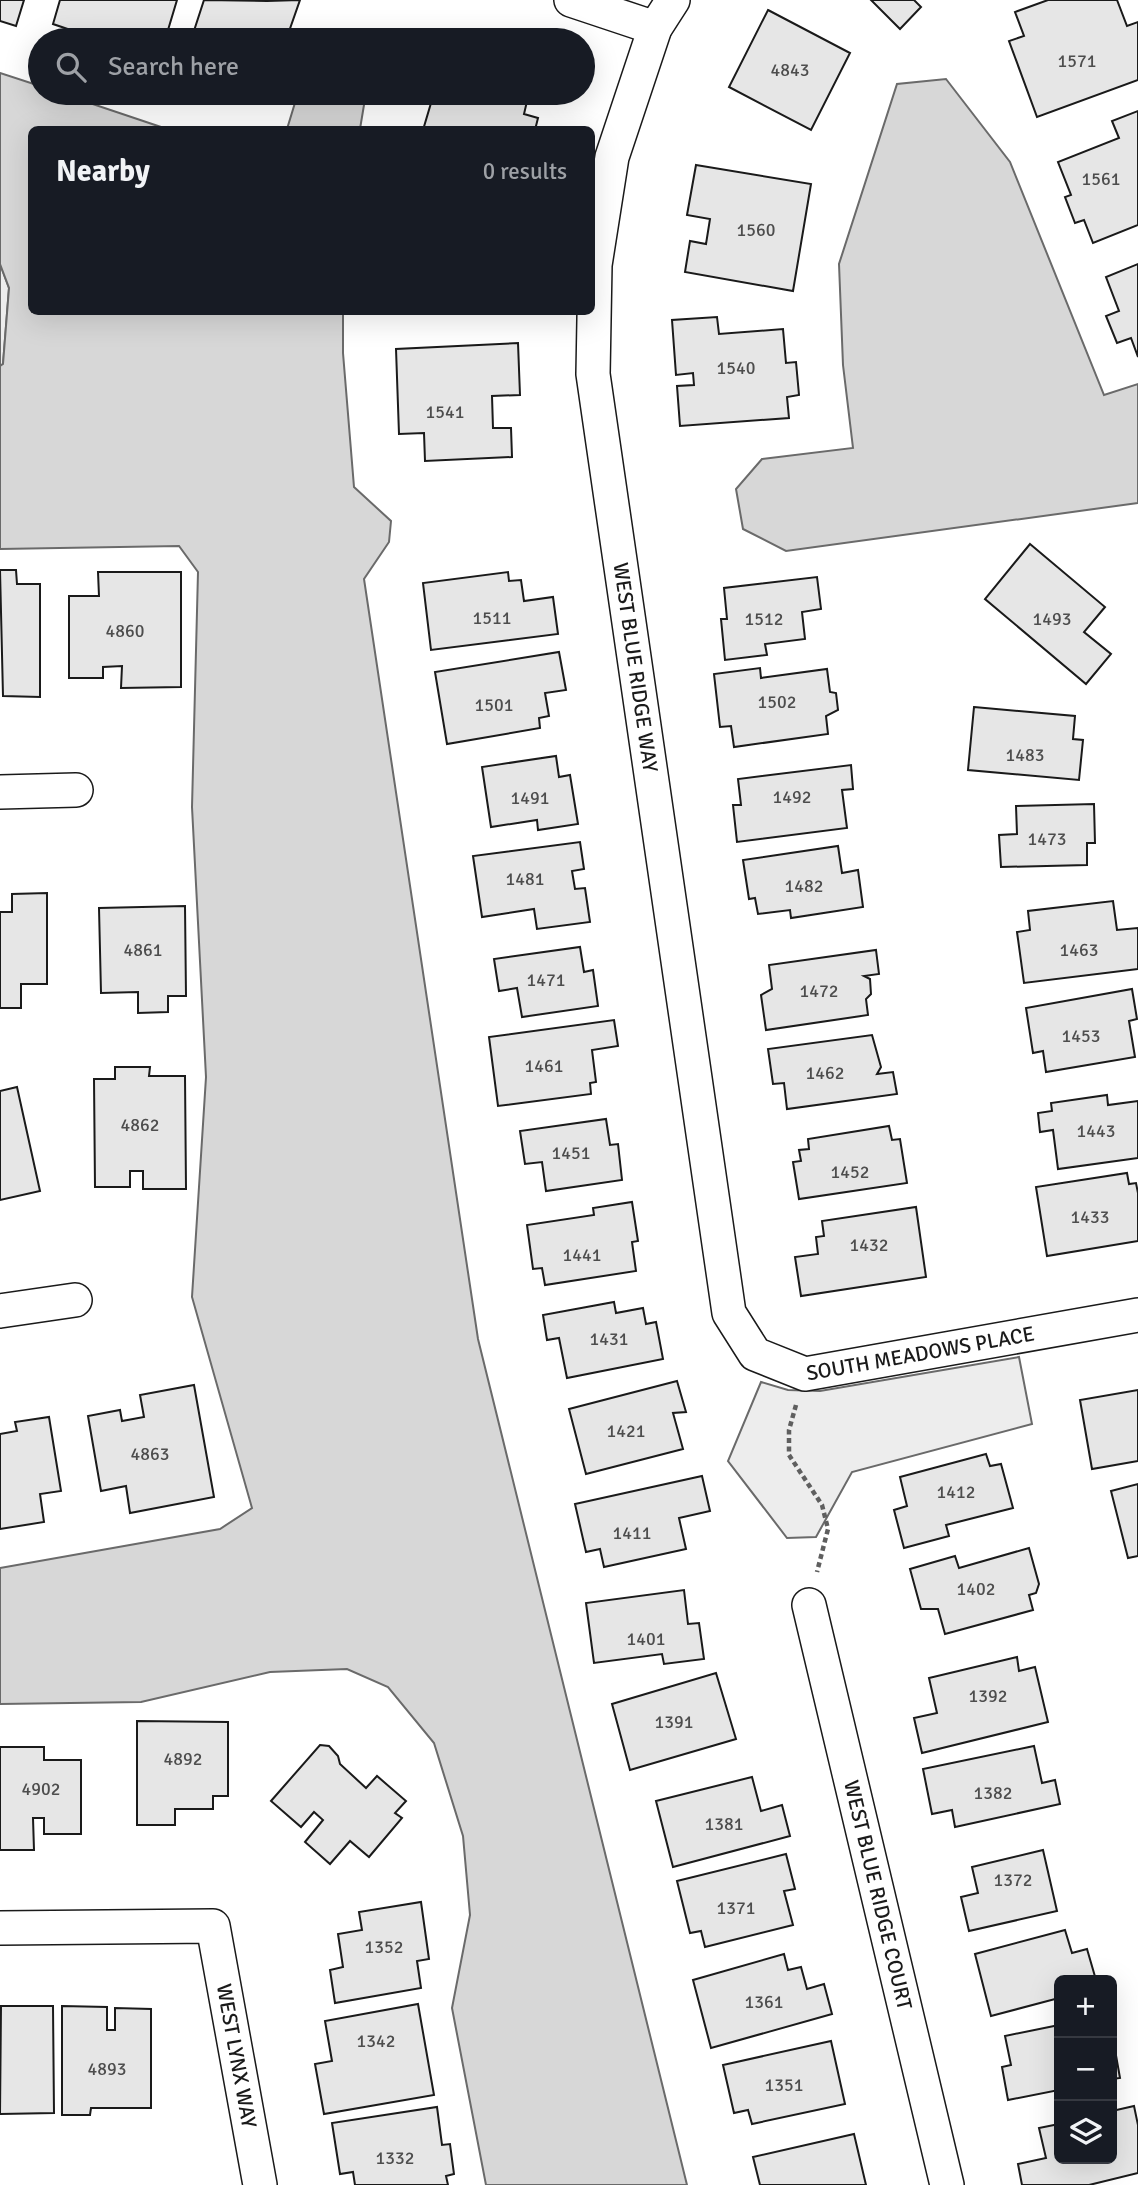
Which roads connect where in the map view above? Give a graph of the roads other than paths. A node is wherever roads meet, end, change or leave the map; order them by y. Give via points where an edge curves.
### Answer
1 (571, 0) edge
2 (673, 0) edge
3 (655, 28) junction
4 (595, 265) edge
5 (594, 315) edge
6 (76, 790) dead end
7 (0, 792) edge
8 (75, 1300) dead end
9 (0, 1311) edge
10 (729, 1313) joint
11 (1138, 1315) edge
12 (809, 1605) road end
13 (0, 1928) edge
14 (260, 2185) edge
15 (947, 2185) edge

1 - 3 street
2 - 3 street, WEST BLUE RIDGE WAY
3 - 4 street, WEST BLUE RIDGE WAY via 612,157
5 - 10 street, WEST BLUE RIDGE WAY via 593,374
6 - 7 street
8 - 9 street
10 - 11 street, SOUTH MEADOWS PLACE via 755,1354 805,1374
12 - 15 street, WEST BLUE RIDGE COURT
13 - 14 street, WEST LYNX WAY via 213,1926

